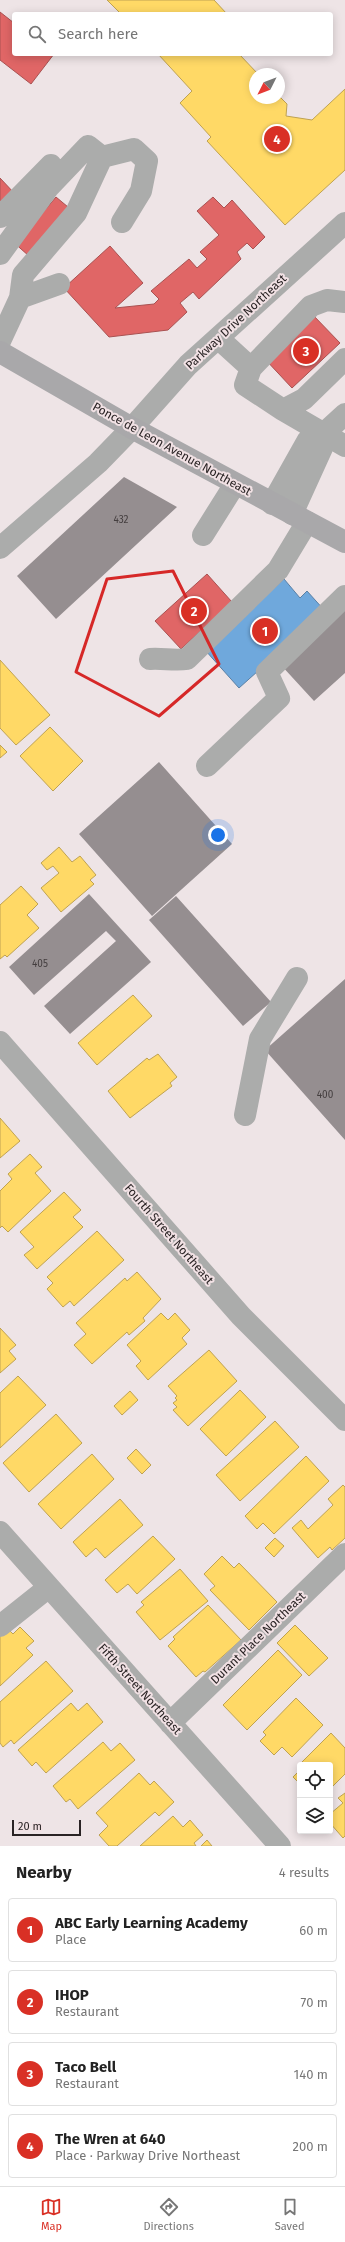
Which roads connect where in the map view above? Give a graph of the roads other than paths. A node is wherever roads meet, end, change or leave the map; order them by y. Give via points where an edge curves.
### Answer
1 (102, 157) junction
2 (52, 164) dead end
3 (0, 217) edge
4 (122, 222) dead end
5 (343, 227) edge
6 (0, 254) edge
7 (0, 263) edge
8 (23, 275) junction
9 (59, 284) dead end
10 (20, 298) junction
11 (345, 302) edge
12 (218, 338) junction
13 (0, 341) edge
14 (0, 352) edge
15 (345, 359) edge
16 (251, 368) junction
17 (283, 410) junction
18 (345, 414) edge
19 (132, 428) junction
20 (322, 435) junction
21 (345, 446) edge
22 (235, 484) junction
23 (272, 504) junction
24 (299, 518) junction
25 (203, 535) dead end
26 (345, 542) edge
27 (0, 548) edge
28 (345, 596) edge
29 (150, 659) dead end
30 (207, 766) dead end
31 (297, 978) dead end
32 (0, 1042) edge
33 (245, 1115) dead end
34 (345, 1420) edge
35 (0, 1532) edge
36 (345, 1554) edge
37 (49, 1587) junction
38 (0, 1626) edge
39 (170, 1723) junction
40 (280, 1846) edge

1 - 4 street via 134,149 147,161 142,191
1 - 6 street via 88,146 48,188
1 - 8 street via 76,214
2 - 3 street
5 - 12 street, Parkway Drive Northeast
7 - 8 street
8 - 10 street
9 - 10 street
10 - 13 street
11 - 16 street via 327,300 311,306
12 - 16 street
12 - 19 street, Parkway Drive Northeast via 188,365
14 - 19 highway, Ponce de Leon Avenue Northeast
15 - 17 street via 304,399
16 - 17 street via 245,385
17 - 20 street
18 - 20 street
19 - 22 highway, Ponce de Leon Avenue Northeast
19 - 27 street, Parkway Drive Northeast via 98,463
20 - 21 street
20 - 23 street via 308,440
20 - 24 street via 322,448
22 - 23 highway, Ponce de Leon Avenue Northeast
22 - 25 street
23 - 24 highway, Ponce de Leon Avenue Northeast
24 - 26 highway, Ponce de Leon Avenue Northeast
24 - 29 street via 278,570 187,658 178,661 168,658
28 - 30 street via 267,672 279,698
31 - 33 street via 260,1039
32 - 34 street, Fourth Street Northeast via 241,1316
35 - 37 street, Fifth Street Northeast
36 - 39 street, Durant Place Northeast
37 - 38 street
37 - 39 street, Fifth Street Northeast
39 - 40 street, Fifth Street Northeast

